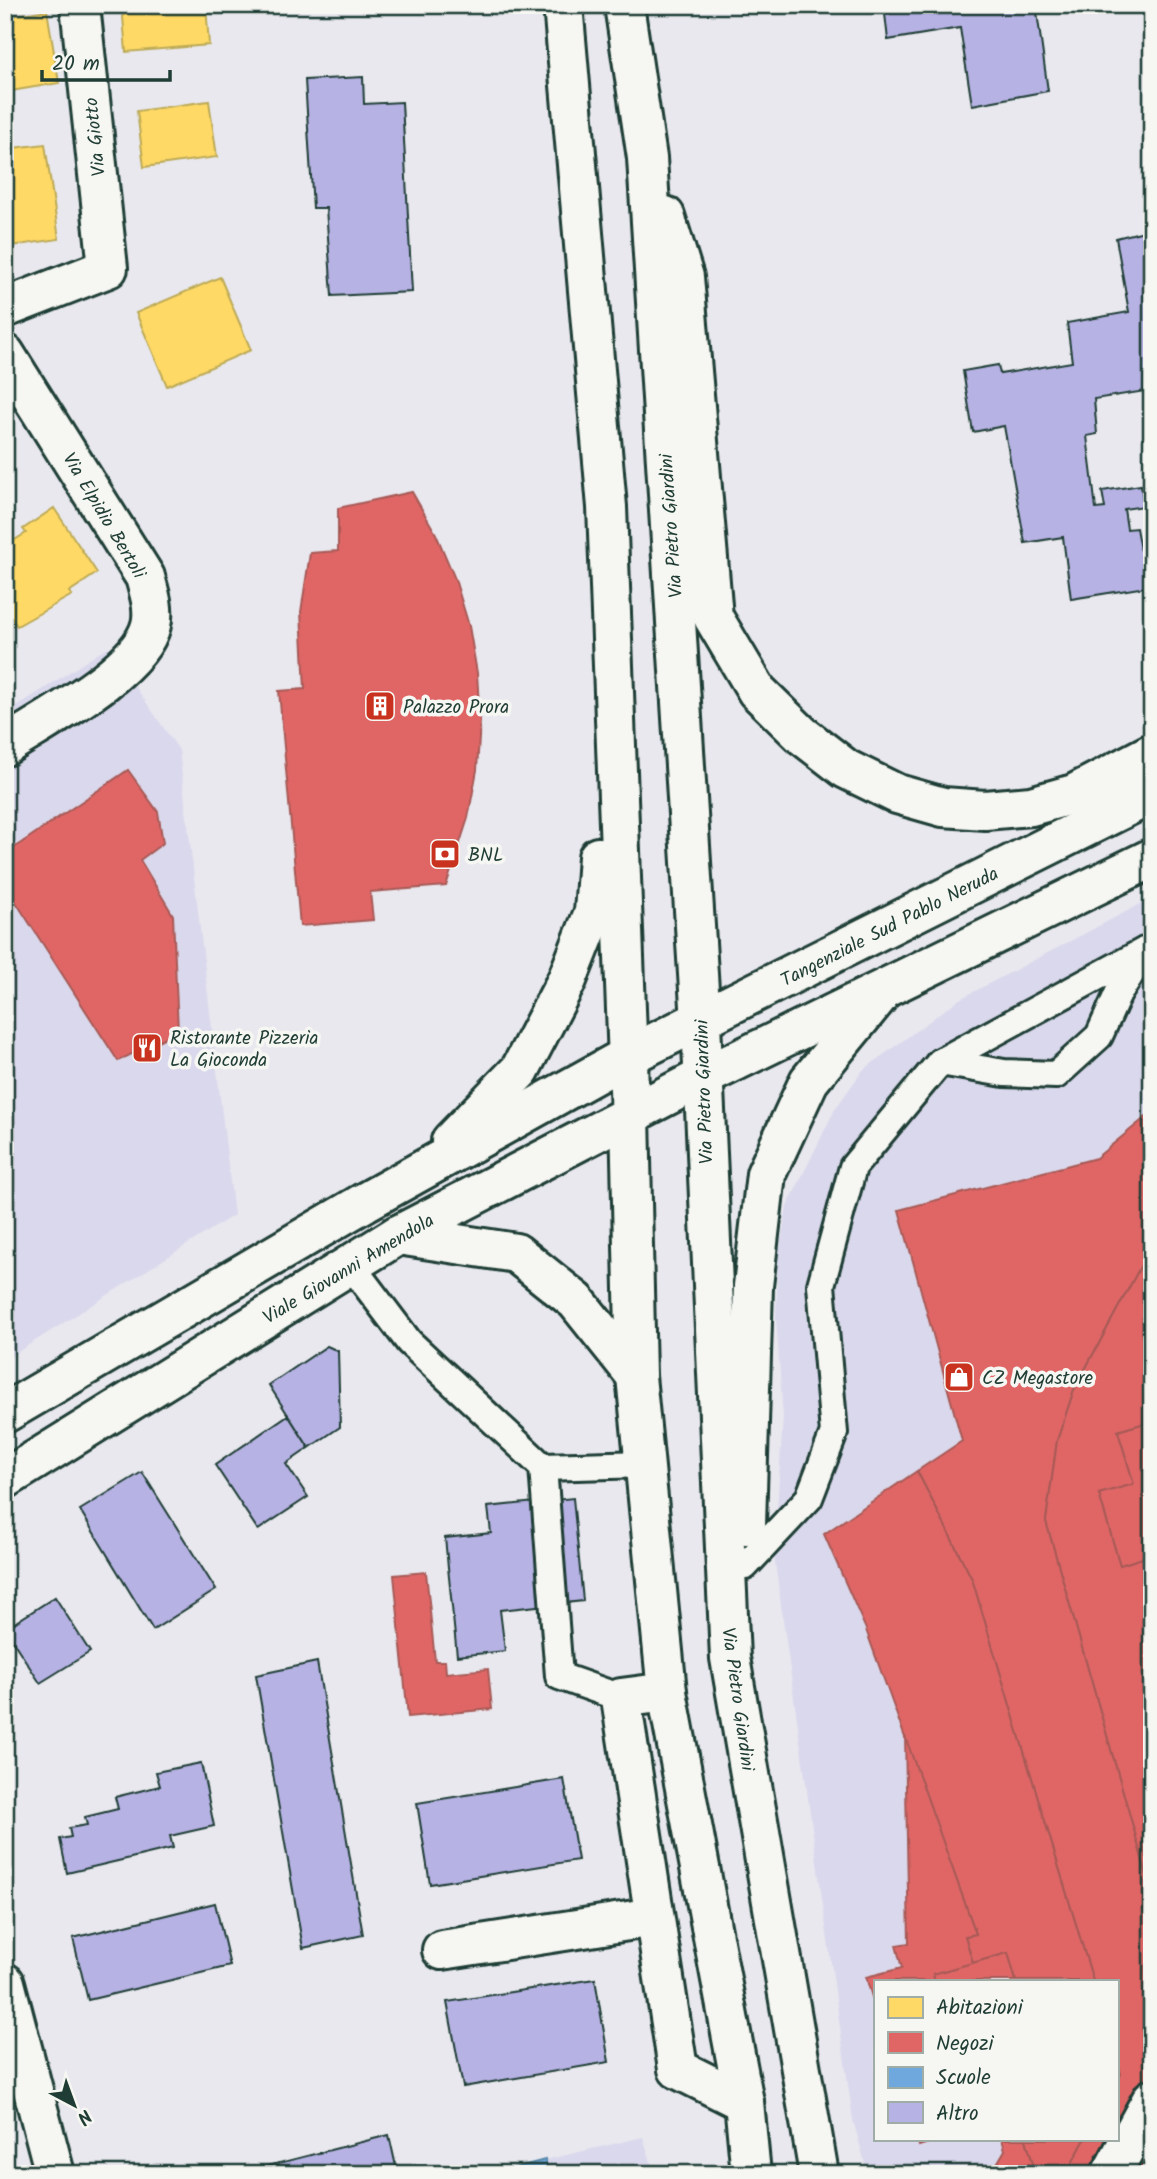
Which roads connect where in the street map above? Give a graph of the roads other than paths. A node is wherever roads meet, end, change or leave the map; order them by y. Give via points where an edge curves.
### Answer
1 (80, 5) edge
2 (564, 5) edge
3 (624, 5) edge
4 (647, 158) junction
5 (5, 308) edge
6 (5, 354) edge
7 (607, 507) junction
8 (5, 746) edge
9 (1152, 752) edge
10 (1152, 794) edge
11 (1152, 858) edge
12 (1149, 948) edge
13 (886, 987) junction
14 (701, 1021) junction
15 (626, 1057) junction
16 (940, 1062) junction
17 (701, 1078) junction
18 (630, 1115) junction
19 (412, 1177) junction
20 (398, 1236) junction
21 (350, 1264) junction
22 (636, 1376) junction
23 (5, 1413) edge
24 (645, 1464) junction
25 (543, 1467) junction
26 (5, 1479) edge
27 (745, 1566) junction
28 (730, 1658) junction
29 (667, 1692) junction
30 (621, 1698) junction
31 (654, 1917) junction
32 (442, 1950) dead end
33 (5, 1983) edge
34 (10, 2024) edge
35 (1152, 2099) edge
36 (744, 2102) junction
37 (55, 2174) edge
38 (751, 2174) edge
39 (819, 2174) edge
40 (1111, 2174) edge

1 - 5 main road, Via Giotto via 108,268
2 - 7 main road
3 - 4 main road, Via Pietro Giardini
4 - 9 main road via 684,277 713,617 757,691 846,769 897,794 943,807 1031,806 1074,794
4 - 14 main road, Via Pietro Giardini
6 - 8 main road, Via Elpidio Bertoli via 145,577 152,624 140,649 121,670
7 - 15 main road
7 - 19 main road via 592,647 604,789 594,912 567,980 520,1070
10 - 14 main road, Tangenziale Sud Pablo Neruda
11 - 13 main road
12 - 16 lane
12 - 16 lane via 1118,994 1099,1036 1056,1075 1004,1073
13 - 17 main road
13 - 27 main road via 808,1081 766,1174 753,1286
14 - 15 main road, Tangenziale Sud Pablo Neruda
14 - 17 main road, Via Pietro Giardini
15 - 18 main road
15 - 19 main road
16 - 27 lane via 853,1167 821,1285 834,1433 809,1498
17 - 18 main road, Viale Giovanni Amendola
17 - 28 main road, Via Pietro Giardini
18 - 20 main road, Viale Giovanni Amendola
18 - 22 main road
19 - 23 main road
20 - 21 main road, Viale Giovanni Amendola
20 - 22 main road via 516,1253 576,1301
21 - 25 lane via 410,1342
21 - 26 main road, Viale Giovanni Amendola
22 - 24 main road
24 - 25 lane
24 - 29 main road
25 - 30 lane via 559,1676
27 - 28 main road
28 - 39 main road, Via Pietro Giardini
29 - 30 main road
29 - 36 main road
30 - 31 main road
31 - 32 main road
31 - 36 main road via 677,2069
33 - 34 main road
34 - 37 main road
35 - 40 main road
36 - 38 main road

